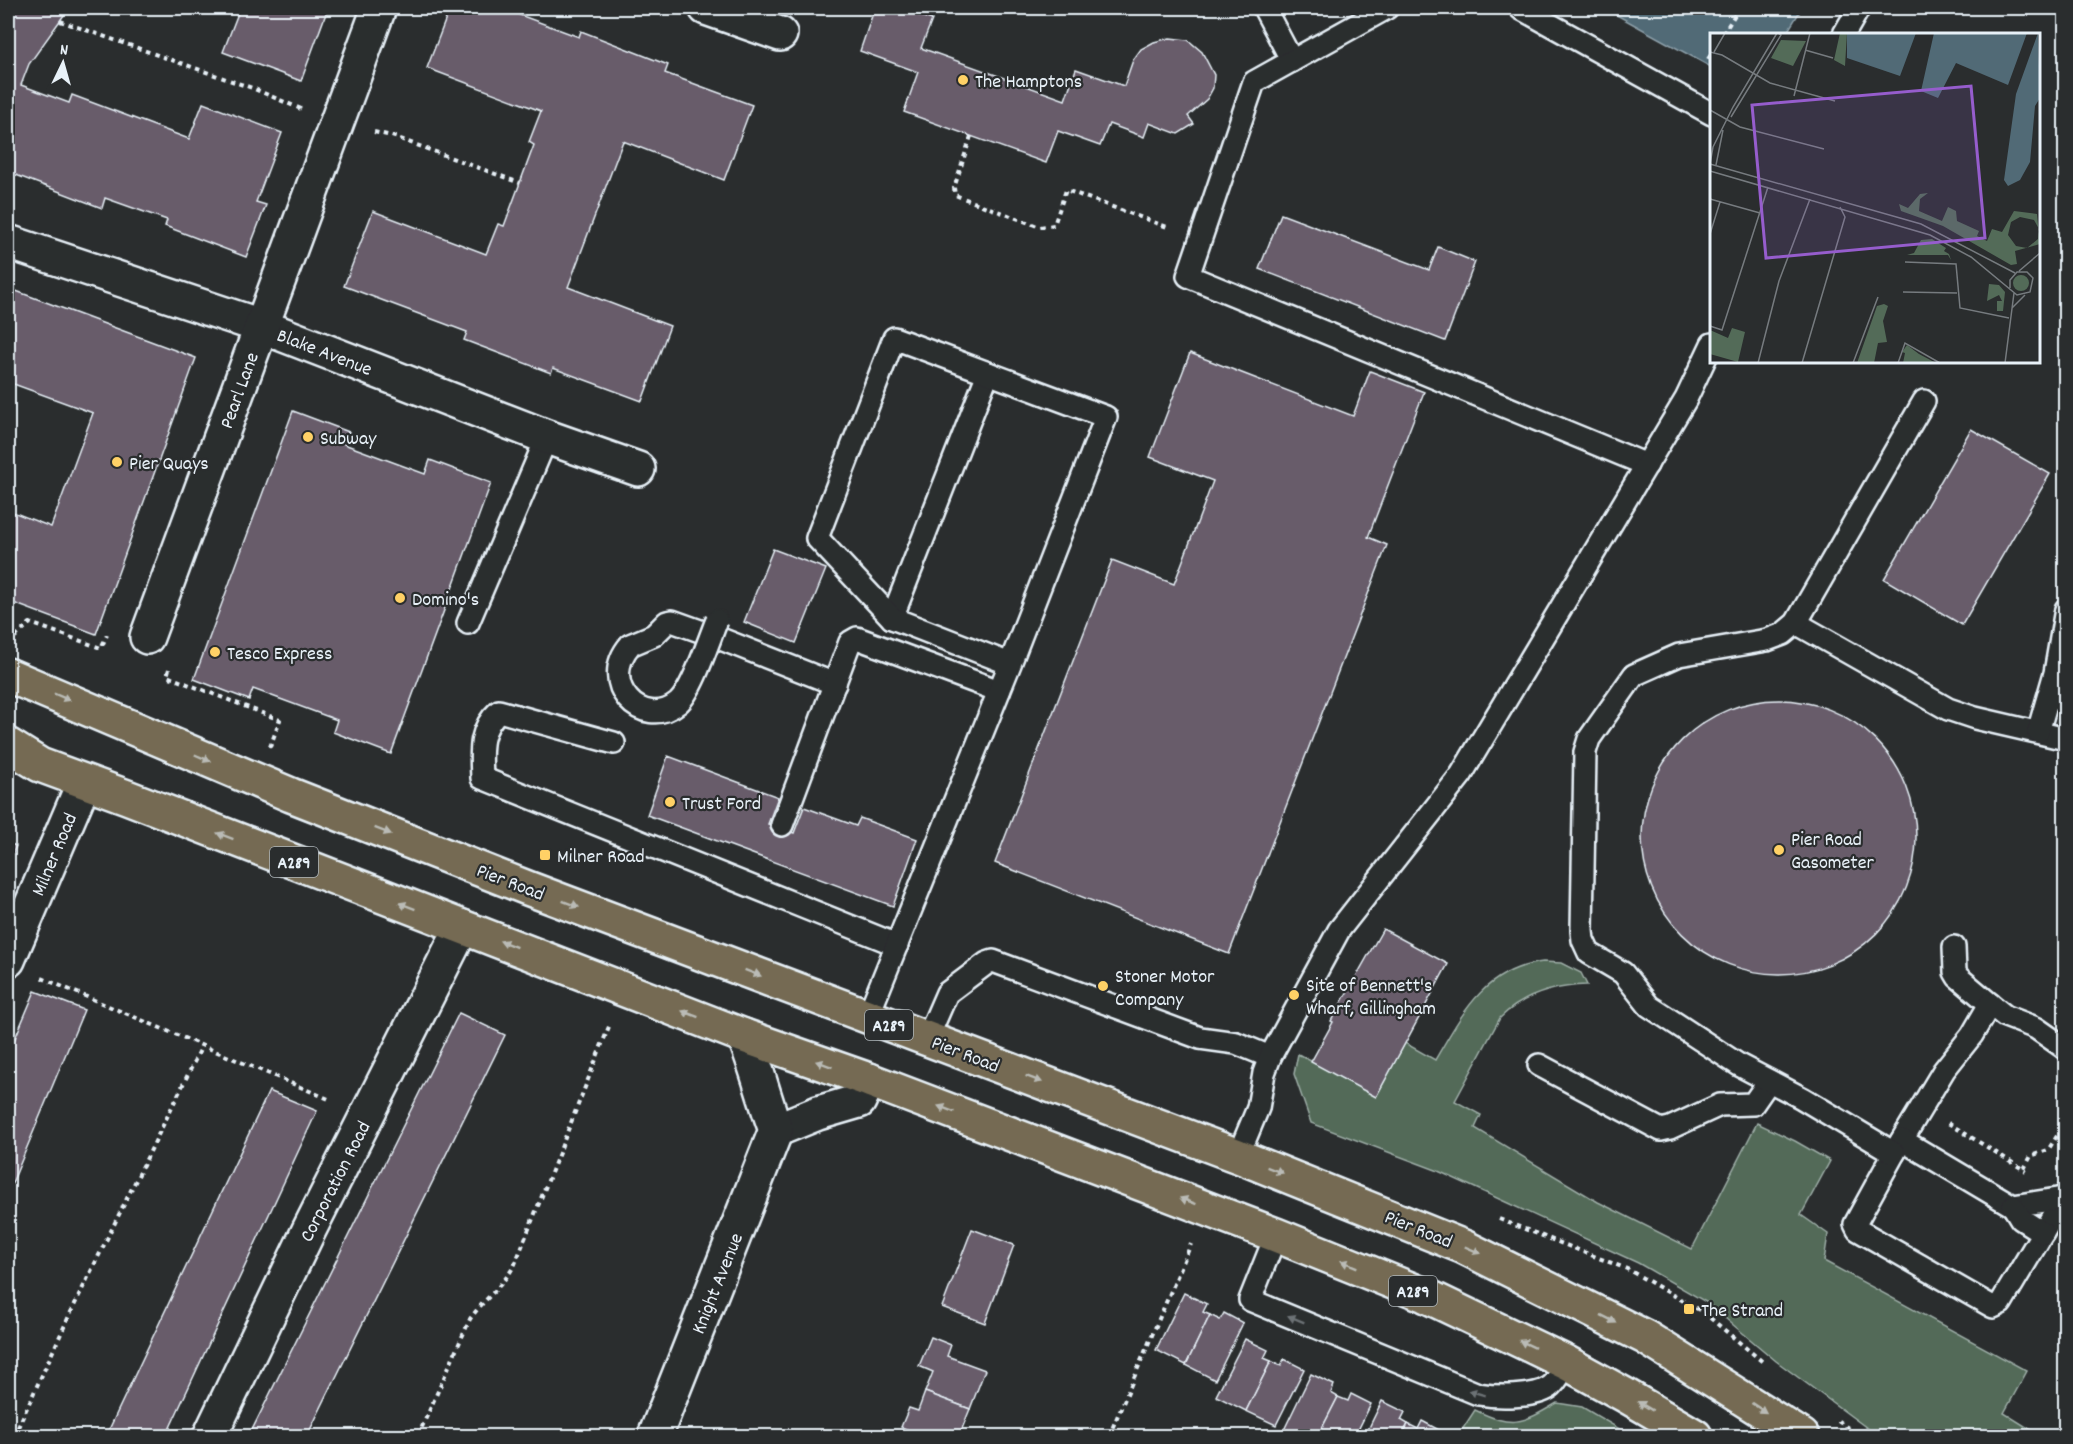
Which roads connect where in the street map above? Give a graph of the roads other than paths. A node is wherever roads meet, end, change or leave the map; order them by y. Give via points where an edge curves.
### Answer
1 (379, 8) edge
2 (706, 8) edge
3 (1264, 8) edge
4 (1387, 8) edge
5 (1520, 8) edge
6 (1859, 8) edge
7 (1845, 33) edge
8 (780, 34) dead end
9 (1292, 61) junction
10 (1710, 113) edge
11 (8, 242) edge
12 (261, 326) junction
13 (1710, 348) edge
14 (988, 373) junction
15 (1924, 401) dead end
16 (547, 437) junction
17 (1647, 465) junction
18 (638, 469) dead end
19 (2066, 609) edge
20 (892, 618) junction
21 (1796, 623) junction
22 (468, 624) dead end
23 (713, 630) junction
24 (147, 637) dead end
25 (1010, 664) junction
26 (8, 675) edge
27 (835, 684) junction
28 (999, 691) junction
29 (2038, 732) junction
30 (2066, 739) edge
31 (614, 743) dead end
32 (8, 745) edge
33 (84, 782) junction
34 (782, 825) dead end
35 (462, 927) junction
36 (897, 945) junction
37 (1954, 947) dead end
38 (8, 960) edge
39 (1990, 1004) junction
40 (868, 1017) junction
41 (744, 1036) junction
42 (927, 1039) junction
43 (2066, 1048) edge
44 (1270, 1057) junction
45 (1539, 1065) dead end
46 (869, 1080) junction
47 (1769, 1081) junction
48 (776, 1130) junction
49 (1898, 1147) junction
50 (1238, 1156) junction
51 (2065, 1196) edge
52 (2013, 1206) junction
53 (2043, 1233) junction
54 (1276, 1235) junction
55 (1567, 1363) junction
56 (210, 1437) edge
57 (655, 1437) edge
58 (1695, 1437) edge
59 (1802, 1437) edge

1 - 12 street, Pearl Lane
2 - 8 street
3 - 9 lane
4 - 9 lane
5 - 10 lane
6 - 7 lane
9 - 17 lane via 1254,82 1188,276
11 - 12 street, Blake Avenue
12 - 16 street, Blake Avenue
12 - 24 street, Pearl Lane
13 - 17 lane
14 - 20 lane
14 - 20 lane via 894,338 817,538
14 - 25 lane via 1106,417
15 - 21 lane
16 - 18 street, Blake Avenue
16 - 22 lane
17 - 44 lane via 1461,775 1339,930
19 - 29 lane via 2055,673
20 - 25 lane
21 - 29 lane via 1948,709
21 - 47 lane via 1767,640 1679,655 1634,675 1589,739 1585,752 1582,931 1589,953 1623,973 1649,1006
23 - 23 lane, bridge via 687,693 677,703 662,711 648,711 634,705 620,688 618,666 630,645 654,635 672,621
23 - 27 lane
25 - 28 lane
26 -> 40 main road, Pier Road / A289 via 291,795
27 - 28 lane via 850,642 857,638
27 - 34 lane
28 - 36 lane
29 - 30 lane
31 - 36 lane via 499,711 489,721 481,748 482,778
32 - 33 main road, A289 via 40,765
35 -> 33 main road, A289
33 - 38 street, Milner Road
41 -> 35 main road, A289
35 - 56 street, Corporation Road
36 - 40 lane
37 - 39 lane via 1958,977
39 - 43 lane
39 - 49 lane
40 - 42 main road, Pier Road / A289
46 -> 41 main road, A289
41 - 48 street
42 - 44 lane via 947,993 993,961 1200,1038 1236,1043
42 -> 50 main road, Pier Road / A289
44 - 50 lane via 1258,1108
45 - 47 lane via 1661,1130 1720,1105 1753,1104
46 - 48 street via 859,1101
54 -> 46 main road, A289
47 - 49 lane
48 - 57 street, Knight Avenue
49 - 52 lane
49 - 53 lane via 1860,1212 1855,1224 1858,1230 1993,1307 2001,1303
50 -> 59 main road, Pier Road / A289 via 1484,1255 1645,1337
51 - 52 lane
51 - 53 lane
52 - 53 lane via 2021,1220
55 -> 54 main road, A289 via 1425,1295
55 -> 54 lane via 1550,1387 1505,1397 1478,1395 1250,1300
58 -> 55 main road, A289

